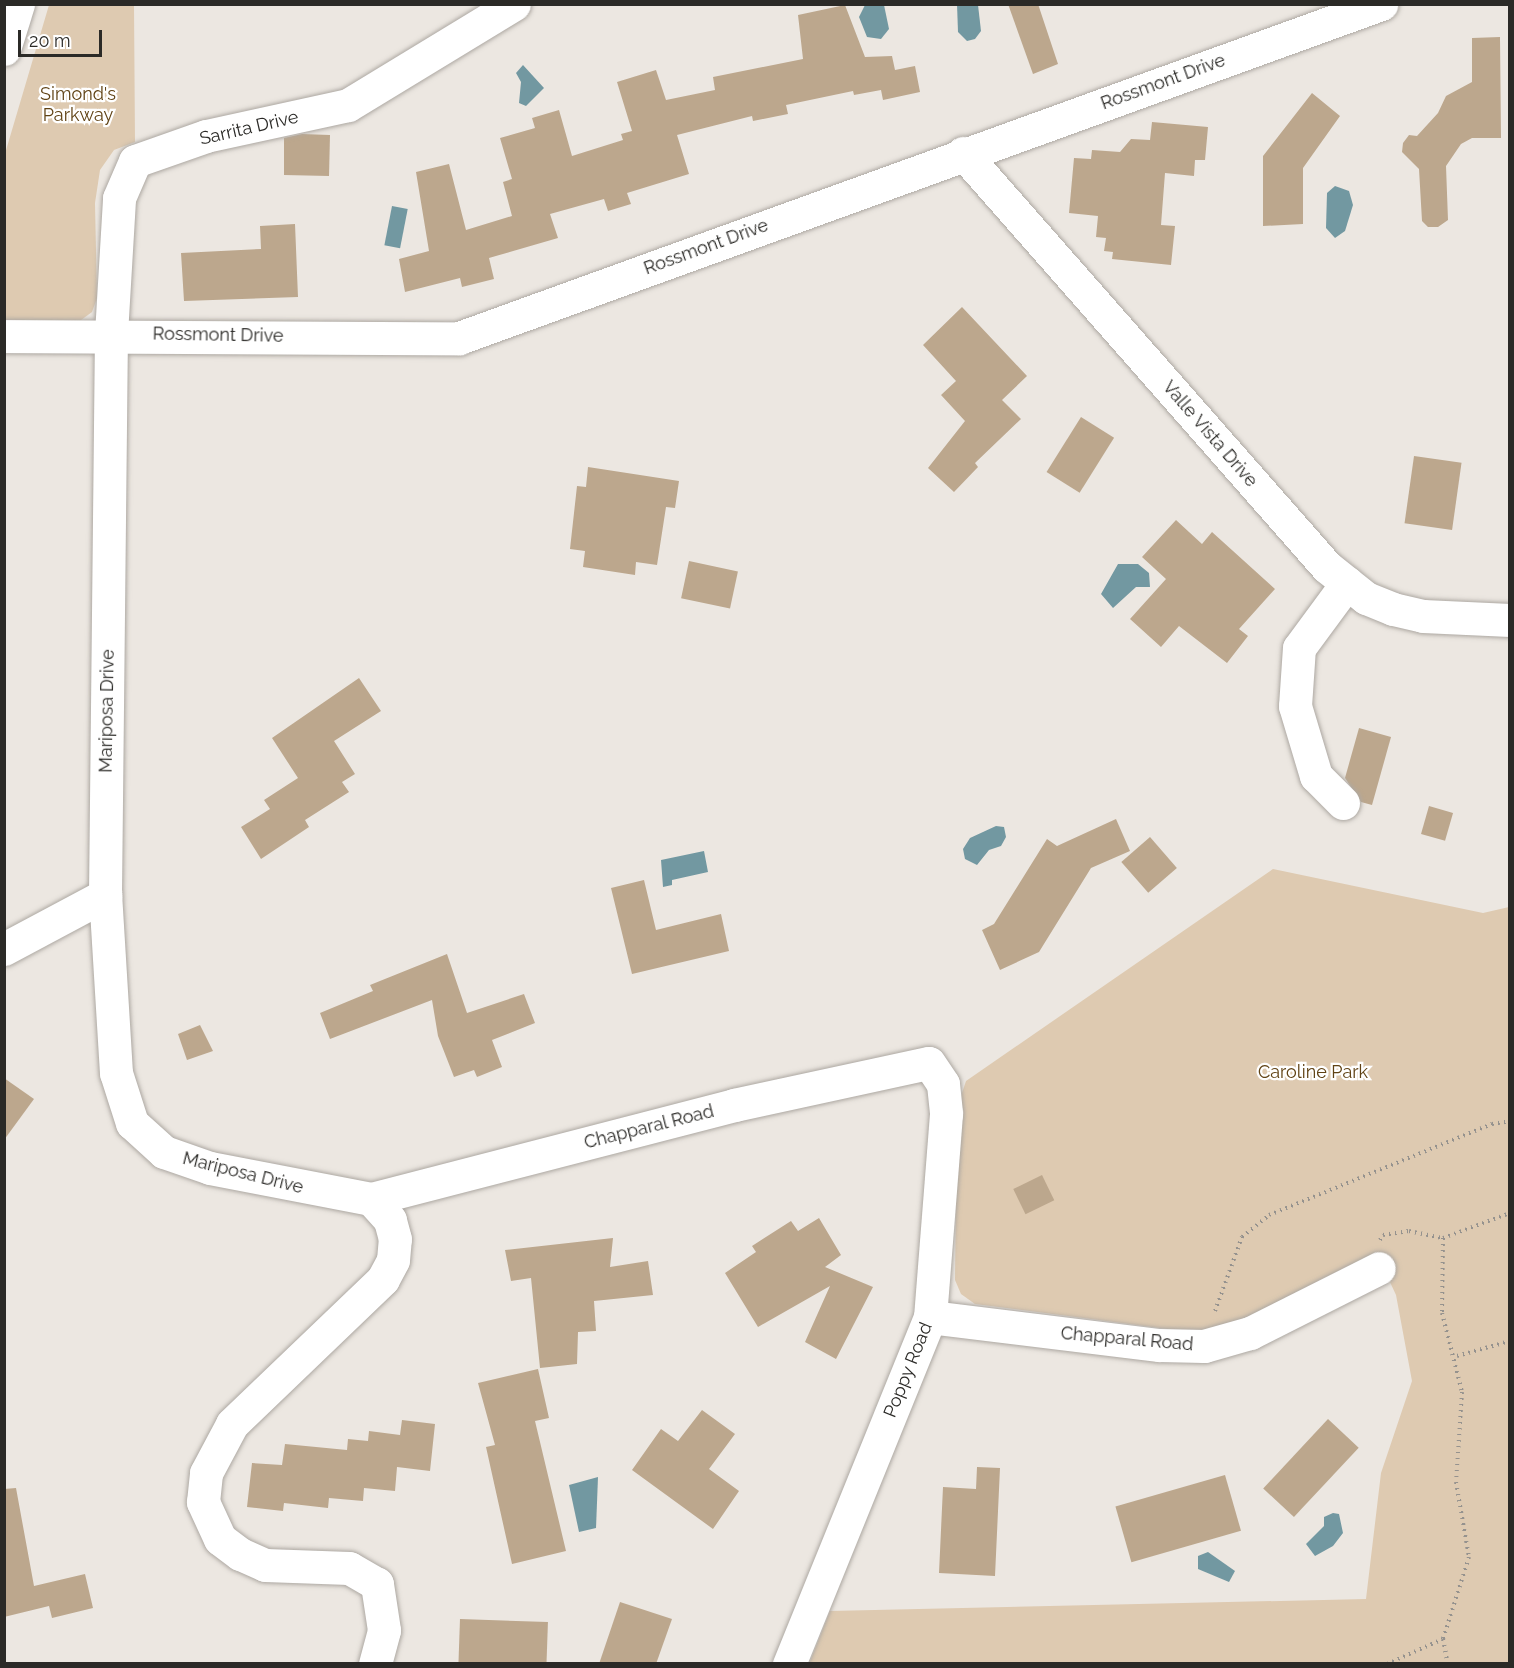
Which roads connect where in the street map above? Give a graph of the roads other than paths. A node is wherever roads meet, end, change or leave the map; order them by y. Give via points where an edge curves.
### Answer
1 (18, 4) edge
2 (514, 4) edge
3 (1381, 4) edge
4 (4, 49) edge
5 (963, 153) junction
6 (111, 334) junction
7 (4, 336) edge
8 (1347, 583) junction
9 (1509, 620) edge
10 (1343, 803) dead end
11 (105, 895) junction
12 (4, 950) edge
13 (929, 1063) joint
14 (371, 1199) junction
15 (1379, 1268) road end
16 (930, 1317) junction
17 (375, 1664) edge
18 (789, 1664) edge

1 - 4 street
2 - 6 street, Sarrita Drive via 348,105 206,136 135,161 119,198
3 - 5 street, Rossmont Drive
5 - 6 street, Rossmont Drive via 459,338
5 - 8 street, Valle Vista Drive via 1327,567
6 - 7 street, Rossmont Drive
6 - 11 street, Mariposa Drive
8 - 9 street, Valle Vista Drive via 1366,598 1423,616
8 - 10 street via 1299,648 1295,706 1316,776
11 - 12 street
11 - 14 street, Mariposa Drive via 116,1073 132,1123 164,1152 210,1168
13 - 14 street, Chapparal Road via 734,1105
13 - 16 street, Poppy Road via 943,1084 946,1114
14 - 17 street via 390,1220 395,1239 393,1260 383,1279 232,1424 206,1473 203,1502 220,1539 240,1554 265,1565 349,1568 377,1584 384,1630
15 - 16 street, Chapparal Road via 1250,1334 1204,1346 1159,1345
16 - 18 street, Poppy Road

